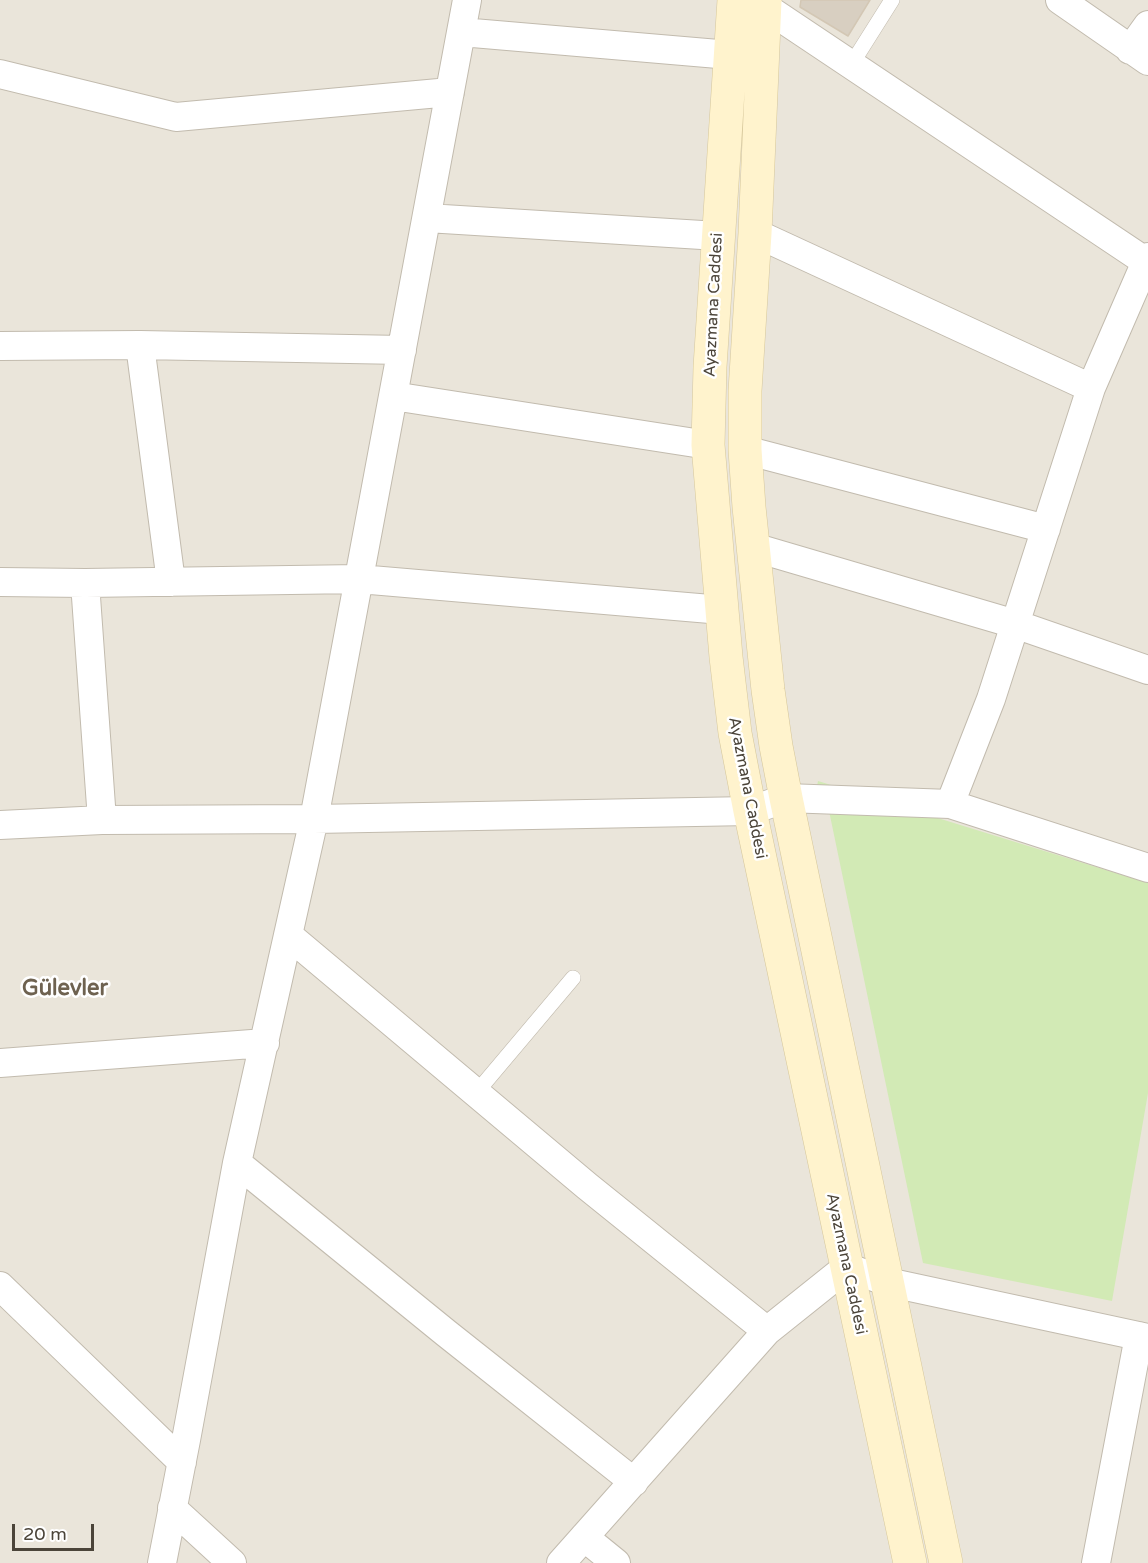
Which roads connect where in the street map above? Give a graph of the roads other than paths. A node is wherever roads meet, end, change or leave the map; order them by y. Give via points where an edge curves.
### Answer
1 (467, 0) edge
2 (734, 0) edge
3 (892, 0) edge
4 (1060, 0) edge
5 (765, 4) edge
6 (1148, 25) edge
7 (461, 32) junction
8 (730, 55) junction
9 (1139, 56) edge
10 (851, 65) junction
11 (0, 74) edge
12 (450, 92) junction
13 (427, 218) junction
14 (755, 233) junction
15 (718, 236) junction
16 (1148, 260) edge
17 (140, 345) junction
18 (0, 346) edge
19 (402, 350) junction
20 (1091, 388) junction
21 (393, 396) junction
22 (708, 445) junction
23 (745, 450) junction
24 (1046, 529) junction
25 (753, 547) junction
26 (359, 579) junction
27 (0, 582) edge
28 (171, 582) junction
29 (85, 583) junction
30 (722, 610) junction
31 (1015, 624) junction
32 (1148, 670) edge
33 (786, 798) junction
34 (950, 804) junction
35 (750, 812) junction
36 (314, 819) junction
37 (102, 820) junction
38 (0, 825) edge
39 (1148, 868) edge
40 (288, 935) junction
41 (573, 978) dead end
42 (265, 1043) junction
43 (0, 1063) edge
44 (476, 1093) junction
45 (237, 1163) junction
46 (847, 1267) junction
47 (887, 1282) junction
48 (0, 1286) edge
49 (767, 1331) junction
50 (1143, 1337) edge
51 (182, 1462) junction
52 (634, 1482) junction
53 (172, 1508) junction
54 (584, 1537) junction
55 (162, 1563) edge
56 (232, 1563) edge
57 (561, 1563) edge
58 (616, 1563) edge
59 (910, 1563) edge
60 (946, 1563) edge
61 (1096, 1563) edge

1 - 7 street
2 - 8 main road, Ayazmana Caddesi
3 - 10 lane
4 - 9 street
5 - 10 street
5 - 14 main road
6 - 9 street
7 - 8 street
7 - 12 street
8 - 15 main road, Ayazmana Caddesi
10 - 16 street
11 - 12 street via 176,117
12 - 13 street
13 - 15 street
13 - 19 street
14 - 20 street
14 - 23 main road
15 - 22 main road, Ayazmana Caddesi
16 - 20 street
17 - 18 street
17 - 19 street
17 - 28 street
19 - 21 street
20 - 24 street
21 - 22 street
21 - 26 street
22 - 30 main road, Ayazmana Caddesi
23 - 24 street
23 - 25 main road
24 - 31 street
25 - 31 street
25 - 33 main road via 768,690
26 - 28 street
26 - 30 street
26 - 36 street
27 - 29 street
28 - 29 street
29 - 37 street
30 - 35 main road, Ayazmana Caddesi via 735,733
31 - 32 street
31 - 34 street
33 - 34 street
33 - 35 street
33 - 47 main road
34 - 39 street
35 - 36 street
35 - 46 main road, Ayazmana Caddesi
36 - 37 street
36 - 40 street
37 - 38 street
40 - 42 street
40 - 44 street
41 - 44 lane
42 - 43 street
42 - 45 street
44 - 49 street
45 - 51 street
45 - 52 street
46 - 47 street
46 - 49 street
46 - 59 main road, Ayazmana Caddesi
47 - 50 street
47 - 60 main road
48 - 51 street
49 - 52 street
50 - 61 street
51 - 53 street
52 - 54 street
53 - 55 street
53 - 56 street
54 - 57 street
54 - 58 street

